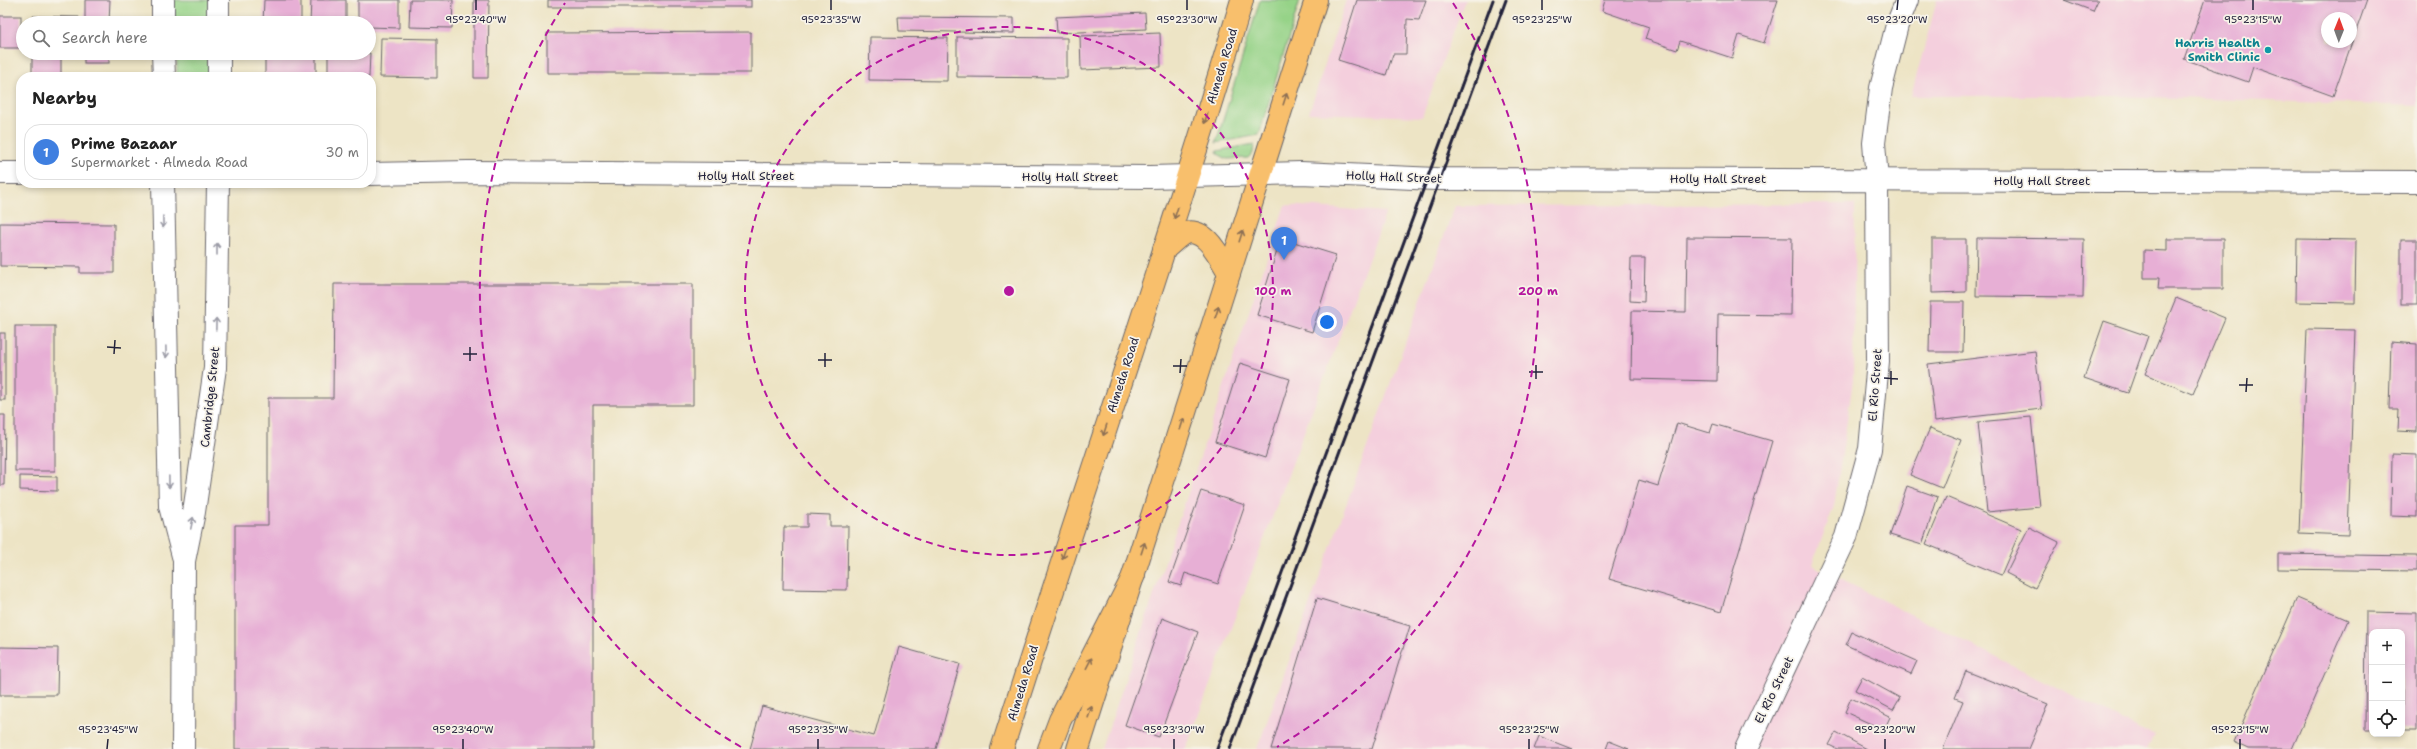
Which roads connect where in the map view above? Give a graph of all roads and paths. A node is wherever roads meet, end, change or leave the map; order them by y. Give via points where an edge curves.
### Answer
1 (163, 0) edge
2 (218, 0) edge
3 (1242, 0) edge
4 (1316, 0) edge
5 (1908, 0) edge
6 (163, 16) edge
7 (218, 16) edge
8 (163, 60) edge
9 (218, 60) edge
10 (164, 72) edge
11 (219, 72) edge
12 (0, 173) edge
13 (16, 173) edge
14 (376, 174) edge
15 (1261, 174) junction
16 (1188, 176) junction
17 (1877, 180) junction
18 (2417, 182) edge
19 (163, 188) edge
20 (218, 188) edge
21 (1164, 249) junction
22 (1229, 273) junction
23 (184, 561) junction
24 (1134, 575) junction
25 (183, 749) edge
26 (1002, 749) edge
27 (1049, 749) edge
28 (1078, 749) edge
29 (1746, 749) edge

1 - 6 street
2 - 7 street
3 -> 16 main road, Almeda Road
15 -> 4 main road
5 - 17 street, El Rio Street via 1897,26 1881,88 1874,143
8 - 10 street
9 - 11 street
12 - 13 street
14 - 16 street, Holly Hall Street via 468,172 700,176
15 - 16 street, Holly Hall Street
15 - 17 street, Holly Hall Street via 1301,173 1436,179
22 -> 15 main road
16 -> 21 main road, Almeda Road
17 - 18 street, Holly Hall Street
17 - 29 street, El Rio Street via 1878,361 1870,449 1846,537
19 -> 23 street, Cambridge Street via 170,506
23 -> 20 street, Cambridge Street via 216,368
21 - 22 main road via 1182,234 1204,236 1212,244
21 -> 26 main road, Almeda Road
24 -> 22 main road
23 - 25 street, Cambridge Street
27 -> 24 main road via 1060,720
28 -> 24 main road

